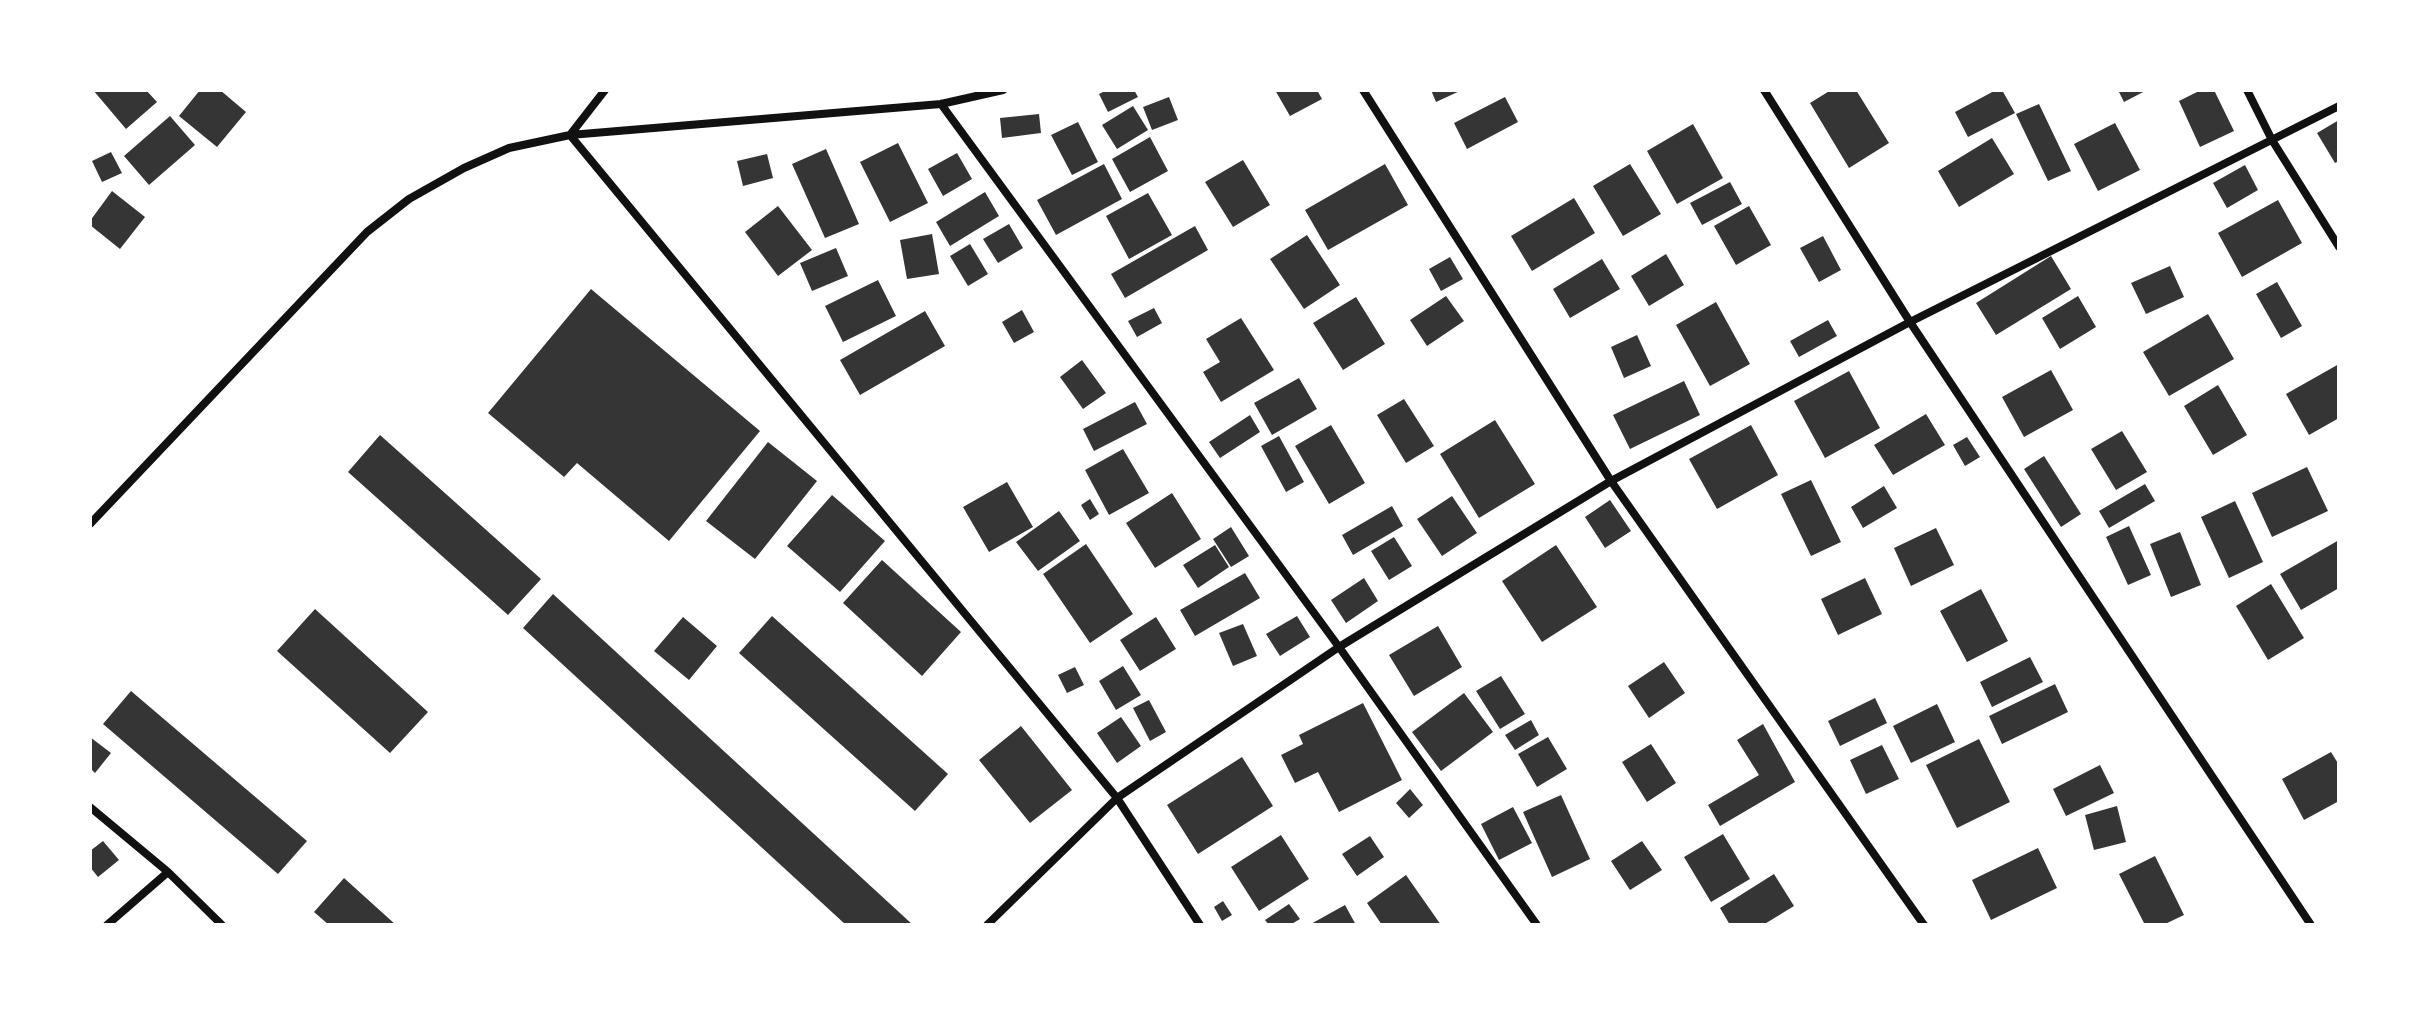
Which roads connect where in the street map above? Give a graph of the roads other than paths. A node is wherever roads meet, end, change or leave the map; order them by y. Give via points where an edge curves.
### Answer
1 (605, 90) edge
2 (1003, 90) edge
3 (1363, 90) edge
4 (1764, 90) edge
5 (2247, 90) edge
6 (941, 104) junction
7 (2339, 106) edge
8 (570, 135) junction
9 (2272, 140) junction
10 (2339, 247) edge
11 (1910, 322) junction
12 (1611, 481) junction
13 (90, 524) edge
14 (1339, 647) junction
15 (1117, 798) junction
16 (90, 807) edge
17 (168, 872) junction
18 (107, 925) edge
19 (222, 925) edge
20 (987, 925) edge
21 (1200, 925) edge
22 (1537, 925) edge
23 (1924, 925) edge
24 (2311, 925) edge

1 - 8 street
2 - 6 street
3 - 12 street
4 - 11 street
5 - 9 street
6 - 8 street
6 - 14 street
7 - 9 street
8 - 13 street via 509,148 464,168 409,199 367,232
8 - 15 street
9 - 10 street
9 - 11 street
11 - 12 street
11 - 24 street
12 - 14 street
12 - 23 street
14 - 15 street
14 - 22 street
15 - 20 street
15 - 21 street
16 - 17 street
17 - 18 street
17 - 19 street

